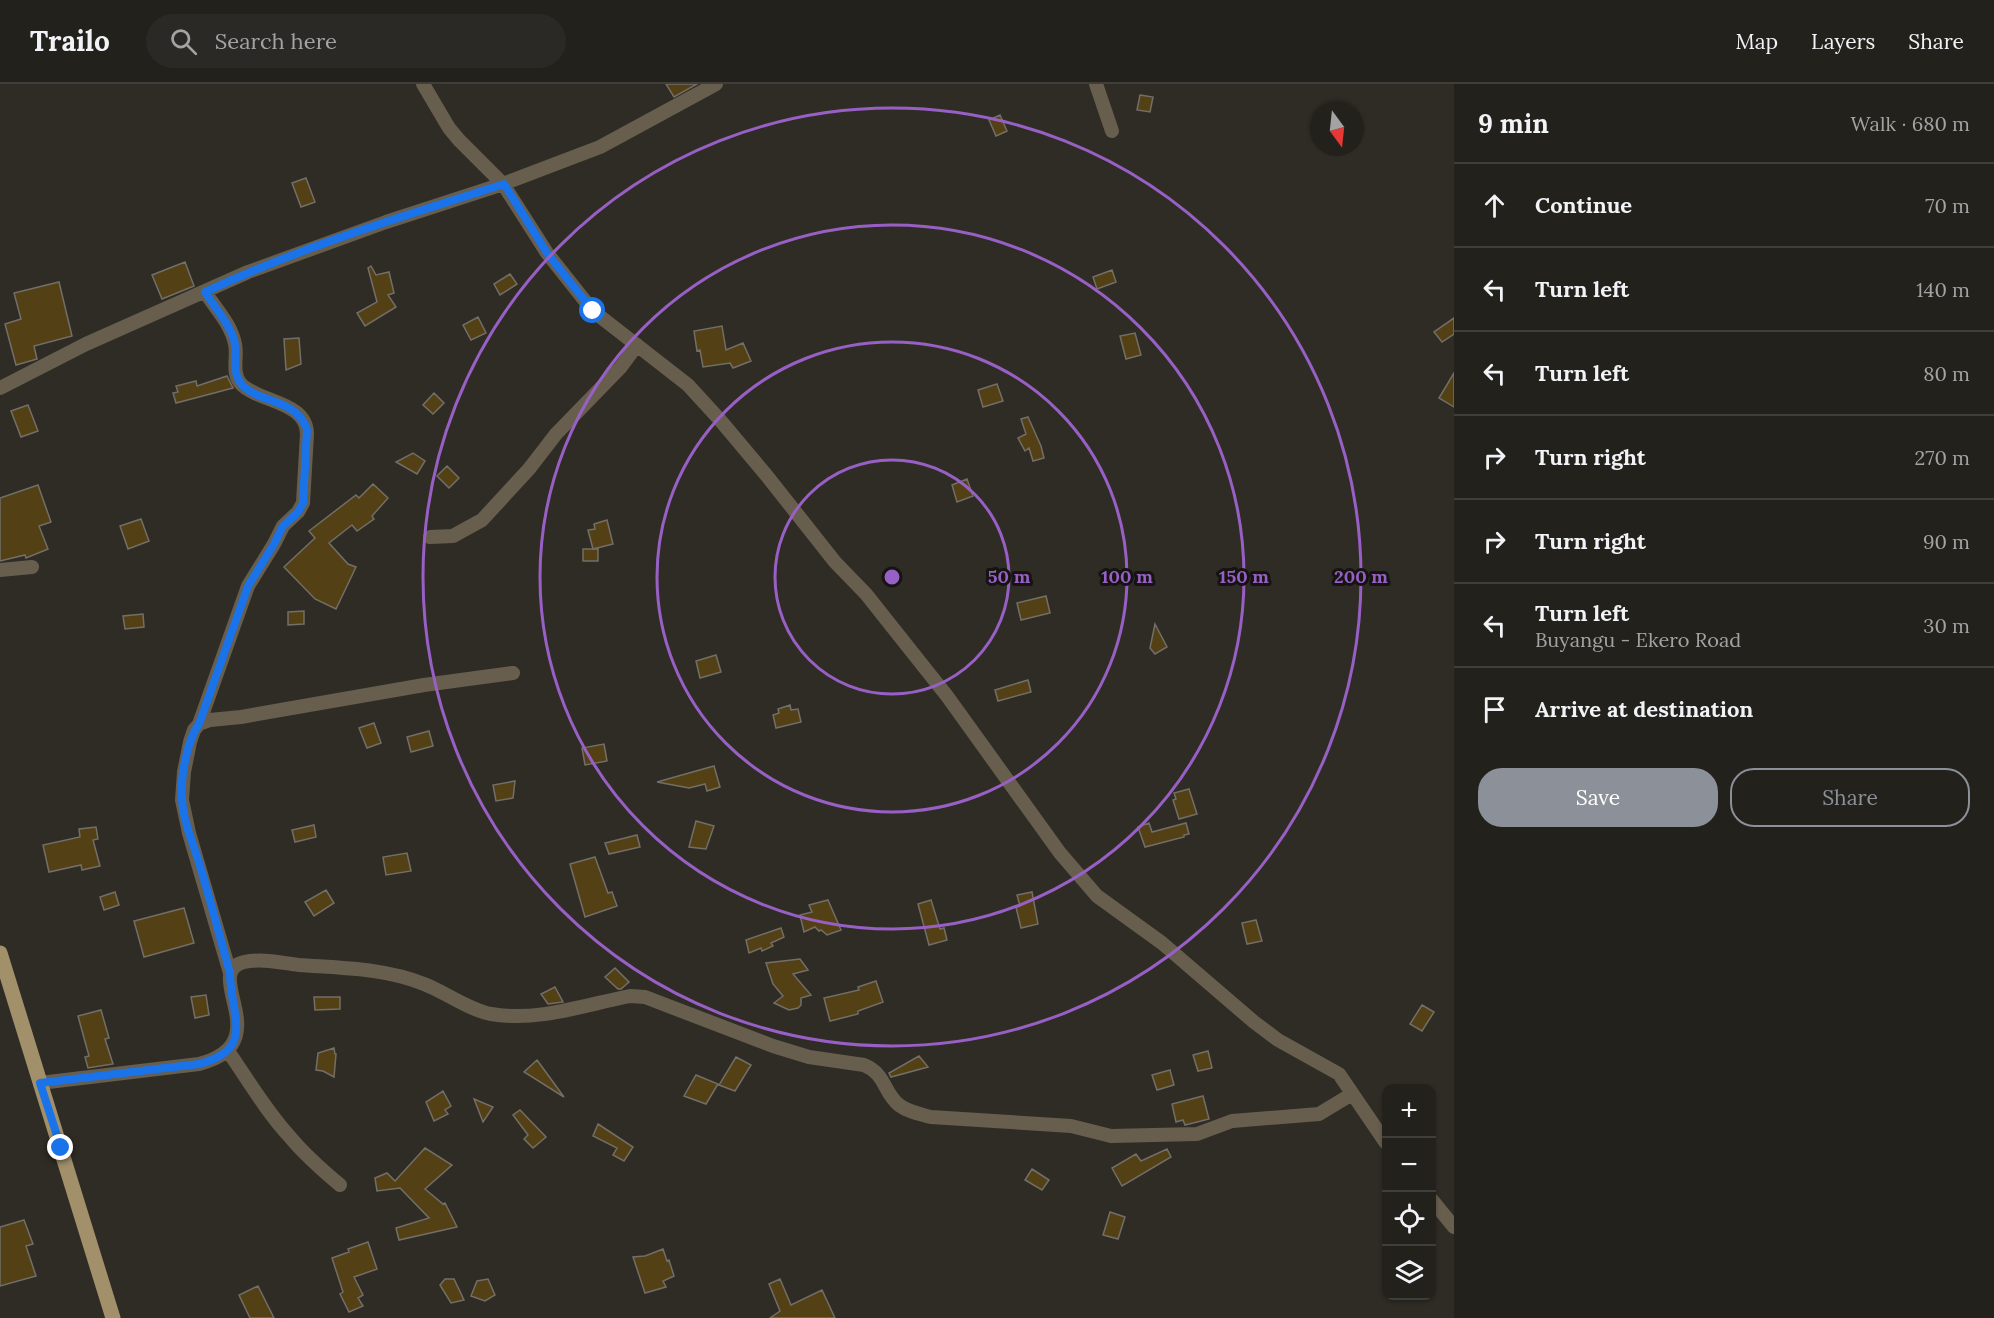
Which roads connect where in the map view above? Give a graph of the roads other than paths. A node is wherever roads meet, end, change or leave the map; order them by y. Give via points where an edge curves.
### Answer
1 (423, 84) edge
2 (716, 84) edge
3 (1096, 84) edge
4 (1112, 131) dead end
5 (504, 184) junction
6 (205, 292) junction
7 (637, 345) junction
8 (0, 388) edge
9 (430, 537) dead end
10 (32, 567) dead end
11 (0, 570) edge
12 (513, 673) dead end
13 (199, 724) junction
14 (0, 954) edge
15 (230, 973) junction
16 (228, 1051) junction
17 (40, 1083) junction
18 (1352, 1094) junction
19 (1383, 1138) edge
20 (340, 1185) dead end
21 (1436, 1206) edge
22 (1454, 1227) edge
23 (112, 1318) edge

1 - 5 street via 459,140
2 - 5 street via 600,147
3 - 4 street
5 - 6 street via 375,225
5 - 7 street via 547,253 593,311
6 - 8 street via 86,344
6 - 13 street via 230,328 241,384 286,405 305,424 307,434 303,503 283,526 248,586
7 - 9 street via 482,520 453,536
7 - 18 street via 688,385 866,594 947,696 1060,853 1097,896 1162,943 1278,1040 1339,1074
10 - 11 street
12 - 13 street
13 - 15 street via 190,742 182,800
14 - 17 main road
15 - 16 street via 237,1021 234,1043
15 - 18 street via 235,966 254,961 381,971 425,984 488,1014 528,1017 630,996 645,997 773,1047 872,1068 898,1105 931,1117 1071,1126 1111,1136 1197,1134 1232,1121 1319,1114
16 - 17 street via 199,1064
16 - 20 street via 284,1130
17 - 23 main road
18 - 19 street
21 - 22 street

